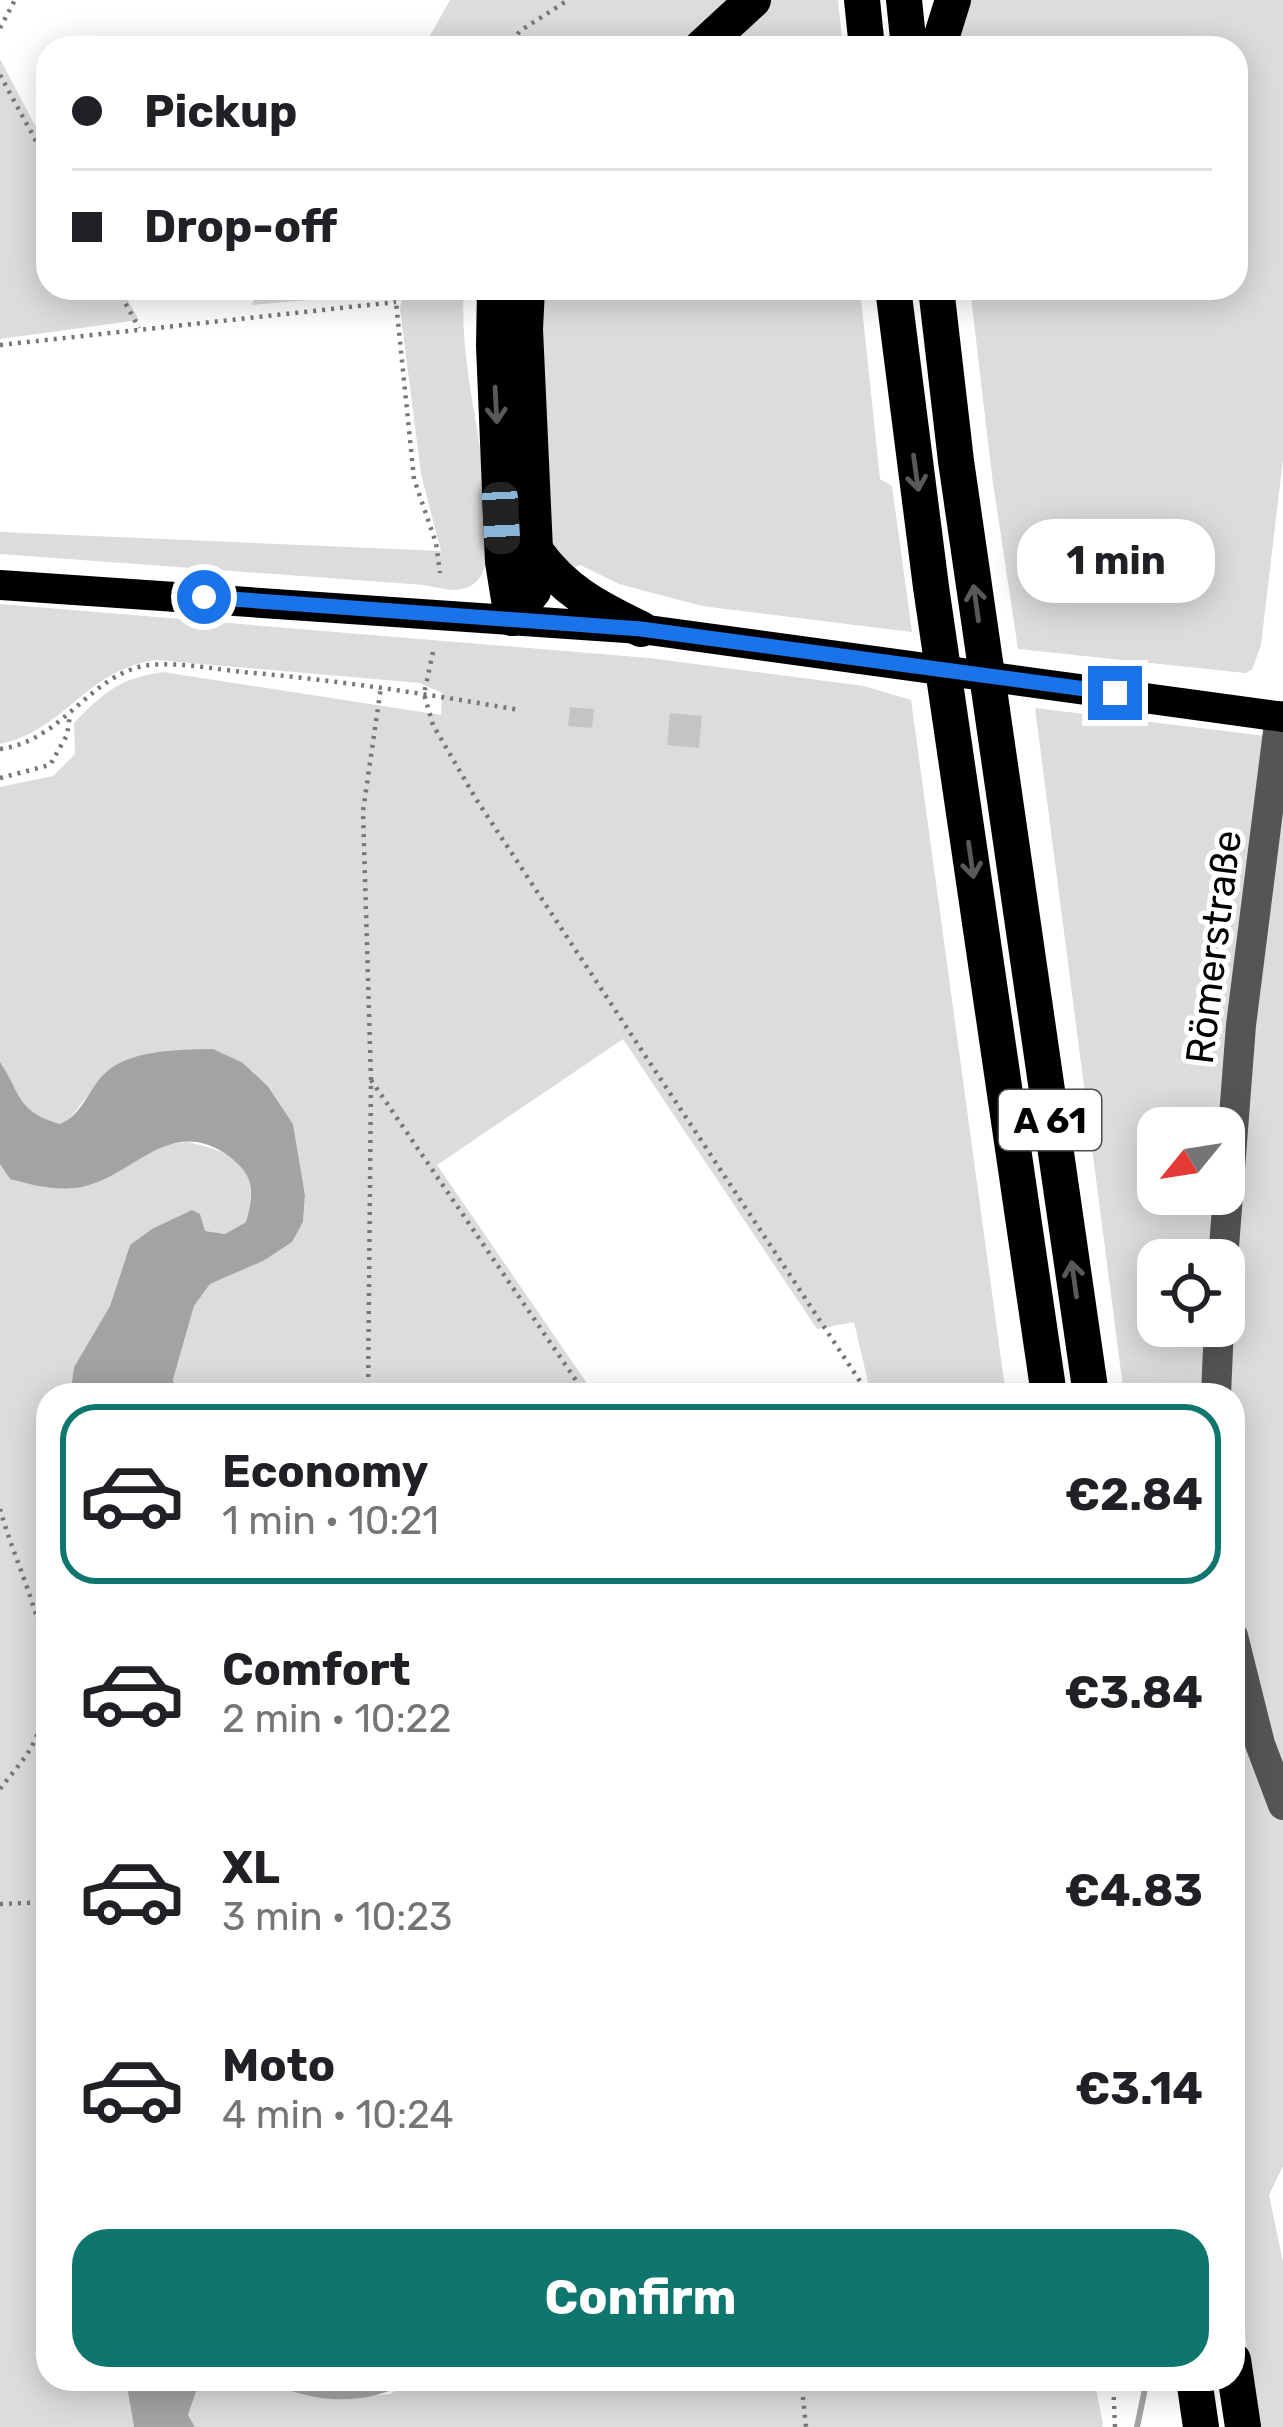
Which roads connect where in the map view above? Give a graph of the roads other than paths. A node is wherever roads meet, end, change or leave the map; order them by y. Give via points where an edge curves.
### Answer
1 (753, 0) edge
2 (862, 0) edge
3 (904, 0) edge
4 (953, 0) edge
5 (713, 36) edge
6 (866, 36) edge
7 (908, 36) edge
8 (942, 36) edge
9 (495, 300) edge
10 (526, 300) edge
11 (878, 300) edge
12 (894, 300) edge
13 (938, 300) edge
14 (901, 357) junction
15 (535, 550) junction
16 (0, 585) edge
17 (512, 618) junction
18 (641, 629) junction
19 (1282, 708) edge
20 (1225, 1239) edge
21 (1218, 1347) edge
22 (1047, 1383) edge
23 (1089, 1383) edge
24 (1217, 1383) edge
25 (1245, 1684) edge
26 (1283, 1805) edge
27 (1196, 2391) edge
28 (1238, 2391) edge
29 (1201, 2427) edge
30 (1243, 2427) edge

1 - 5 highway
2 - 6 highway
3 - 7 highway
4 - 8 highway
9 -> 17 highway
10 - 15 highway
11 - 14 highway
12 - 14 highway, A 61
23 -> 13 highway, A 61
14 -> 22 highway, A 61
15 - 17 highway via 533,591
15 - 18 highway via 578,596
16 - 17 main road
17 - 18 main road
18 - 19 main road
19 - 20 street, Römerstraße via 1240,1025
21 - 24 street
25 - 26 street
27 - 29 highway
28 - 30 highway

